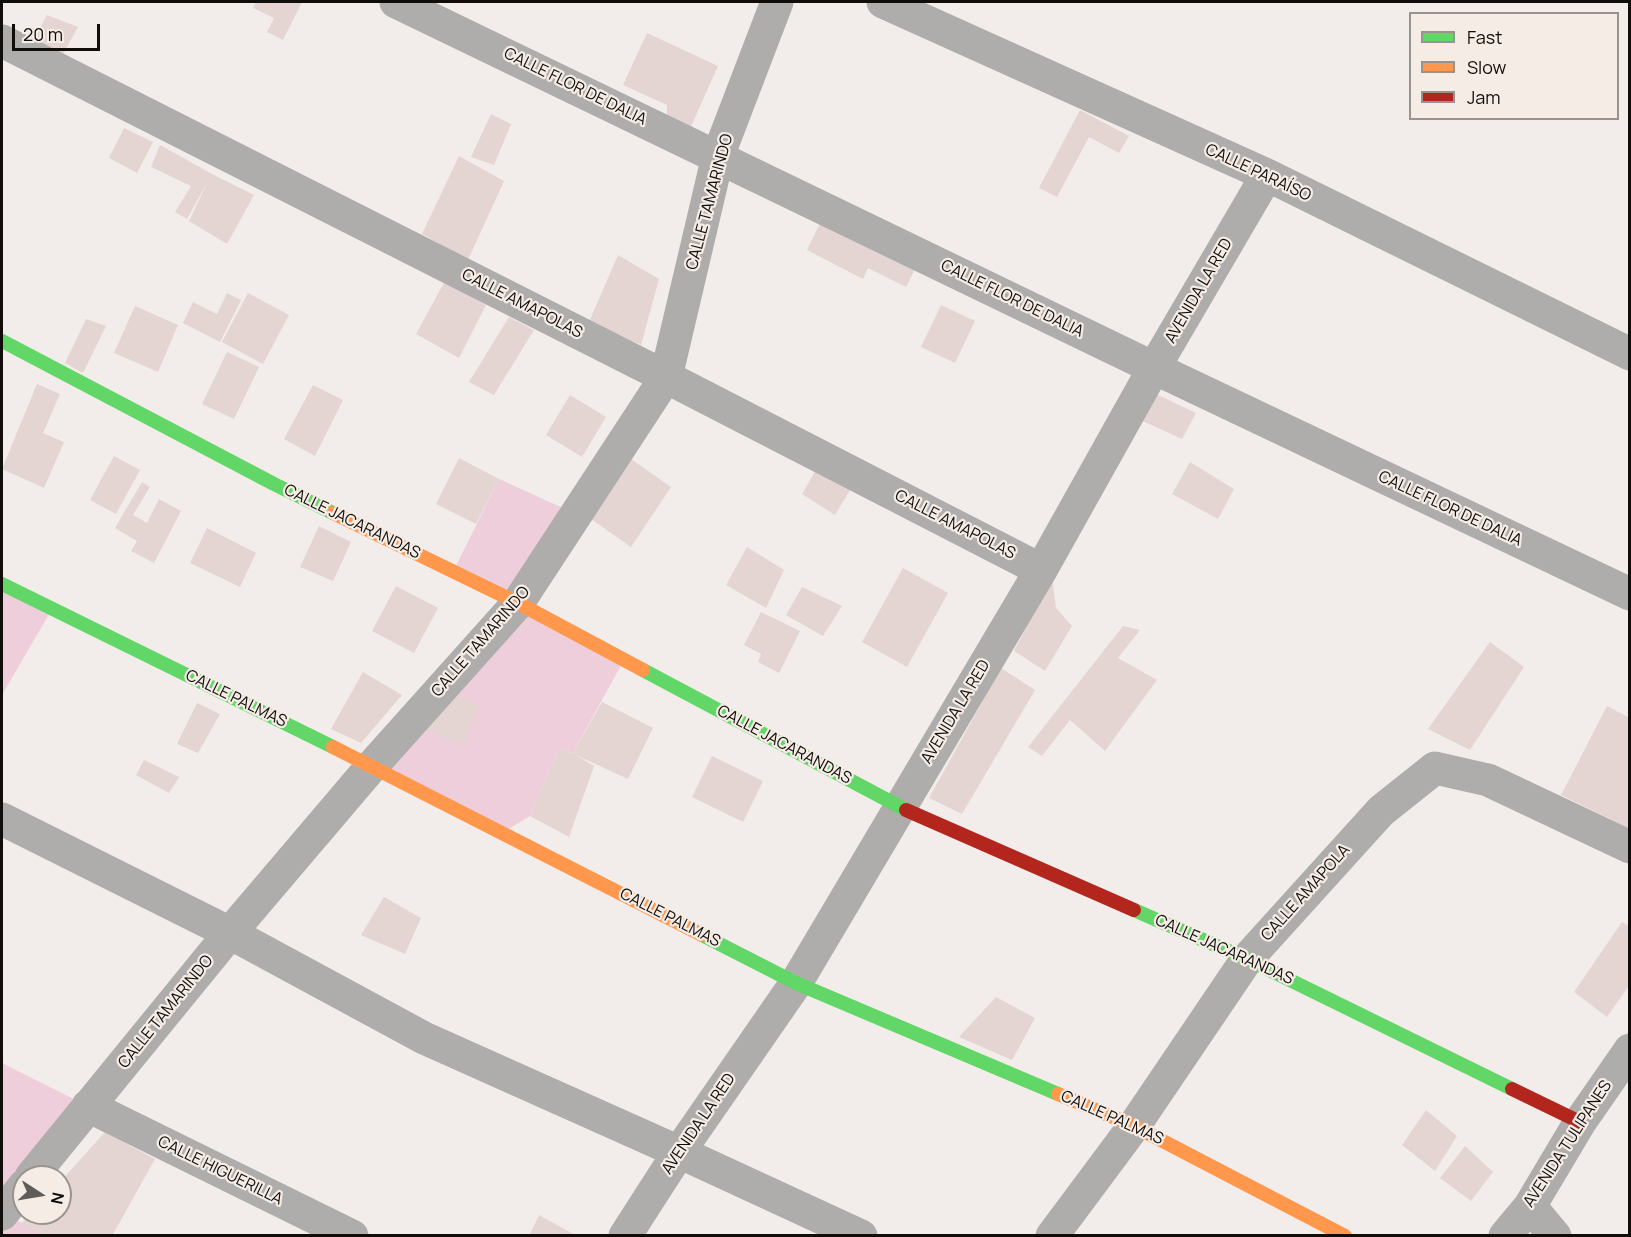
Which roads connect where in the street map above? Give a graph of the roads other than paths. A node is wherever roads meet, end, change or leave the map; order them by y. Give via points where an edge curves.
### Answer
1 (396, 2) edge
2 (777, 2) edge
3 (882, 2) edge
4 (2, 41) edge
5 (718, 156) junction
6 (1266, 175) junction
7 (2, 341) edge
8 (1629, 354) edge
9 (1154, 368) junction
10 (666, 376) junction
11 (1041, 570) junction
12 (2, 584) edge
13 (1629, 594) edge
14 (518, 603) junction
15 (372, 766) junction
16 (899, 807) junction
17 (2, 819) edge
18 (1629, 847) edge
19 (230, 933) junction
20 (1247, 959) junction
21 (796, 983) junction
22 (1629, 1050) edge
23 (88, 1106) junction
24 (1580, 1122) junction
25 (1134, 1126) junction
26 (679, 1152) junction
27 (41, 1165) edge
28 (12, 1201) edge
29 (1530, 1206) junction
30 (2, 1214) edge
31 (352, 1236) edge
32 (626, 1236) edge
33 (861, 1236) edge
34 (1052, 1236) edge
35 (1345, 1236) edge
36 (1505, 1236) edge
37 (1555, 1236) edge

1 - 5 street, CALLE FLOR DE DALIA
2 - 5 street, CALLE TAMARINDO
3 - 6 street, CALLE PARAÍSO
4 - 10 street, CALLE AMAPOLAS
5 - 9 street, CALLE FLOR DE DALIA
5 - 10 street, CALLE TAMARINDO
6 - 8 street, CALLE PARAÍSO
6 - 9 street, AVENIDA LA RED
7 - 14 street, CALLE JACARANDAS via 274,484
9 - 11 street, AVENIDA LA RED
9 - 13 street, CALLE FLOR DE DALIA
10 - 11 street, CALLE AMAPOLAS
10 - 14 street, CALLE TAMARINDO
11 - 16 street, AVENIDA LA RED
12 - 15 street, CALLE PALMAS
14 - 15 street, CALLE TAMARINDO
14 - 16 street, CALLE JACARANDAS
15 - 19 street, CALLE TAMARINDO
15 - 21 street, CALLE PALMAS
16 - 20 street, CALLE JACARANDAS
16 - 21 street, AVENIDA LA RED
17 - 19 street
18 - 20 street, CALLE AMAPOLA via 1488,780 1435,768 1381,811
19 - 23 street, CALLE TAMARINDO
19 - 26 street via 424,1038
20 - 24 street, CALLE JACARANDAS
20 - 25 street, CALLE AMAPOLA
21 - 25 street, CALLE PALMAS
21 - 26 street, AVENIDA LA RED
22 - 24 street, AVENIDA TULIPANES
23 - 27 street, CALLE TAMARINDO
23 - 31 street, CALLE HIGUERILLA
24 - 29 street, AVENIDA TULIPANES
25 - 34 street, CALLE AMAPOLA
25 - 35 street, CALLE PALMAS
26 - 32 street, AVENIDA LA RED
26 - 33 street
28 - 30 street
29 - 36 street, AVENIDA TULIPANES
29 - 37 street

